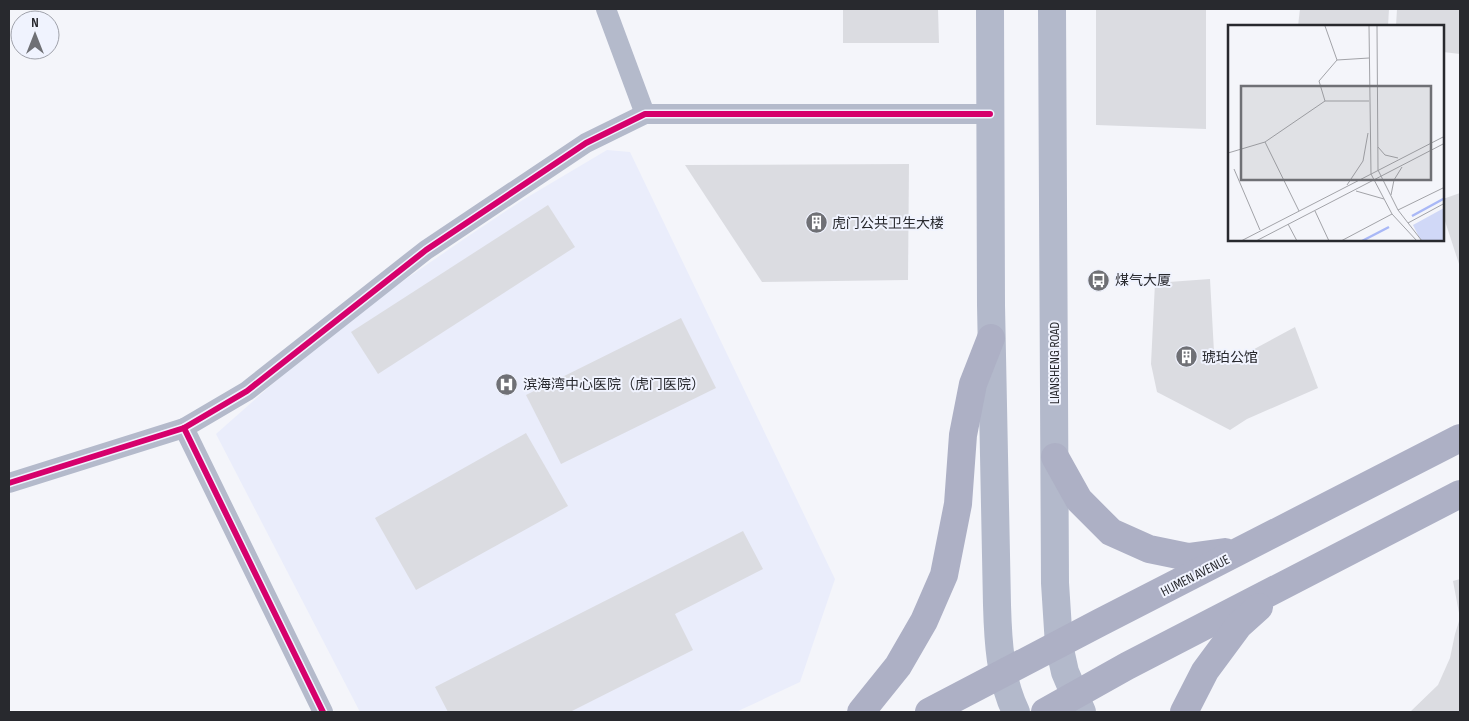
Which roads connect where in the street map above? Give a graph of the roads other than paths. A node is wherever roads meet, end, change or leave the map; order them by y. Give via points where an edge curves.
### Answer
1 (606, 9) edge
2 (990, 9) edge
3 (1052, 9) edge
4 (645, 114) junction
5 (990, 114) junction
6 (991, 338) junction
7 (184, 428) junction
8 (1460, 438) edge
9 (1055, 457) junction
10 (9, 483) edge
11 (1460, 494) edge
12 (1244, 550) junction
13 (1282, 586) junction
14 (1058, 645) junction
15 (1003, 674) junction
16 (1078, 704) edge
17 (323, 712) edge
18 (862, 712) edge
19 (929, 712) edge
20 (1016, 712) edge
21 (1045, 712) edge
22 (1184, 712) edge

1 - 4 street
2 - 5 main road
3 - 9 main road, LIANSHENG ROAD
4 - 5 street
4 - 7 street via 586,144 426,250 247,390
5 - 6 main road
6 - 15 main road via 998,645
6 - 18 main road via 973,384 963,435 958,504 944,575 898,666
7 - 10 street
7 - 17 street
8 - 12 main road, HUMEN AVENUE
9 - 12 main road via 1079,500 1111,532 1149,549 1188,557
9 - 14 main road, LIANSHENG ROAD
11 - 13 main road
12 - 14 main road, HUMEN AVENUE
13 - 16 main road via 1127,666
13 - 22 main road via 1238,625 1205,671
14 - 15 main road, HUMEN AVENUE
14 - 16 main road, LIANSHENG ROAD
15 - 19 main road, HUMEN AVENUE
15 - 20 main road
16 - 21 main road

